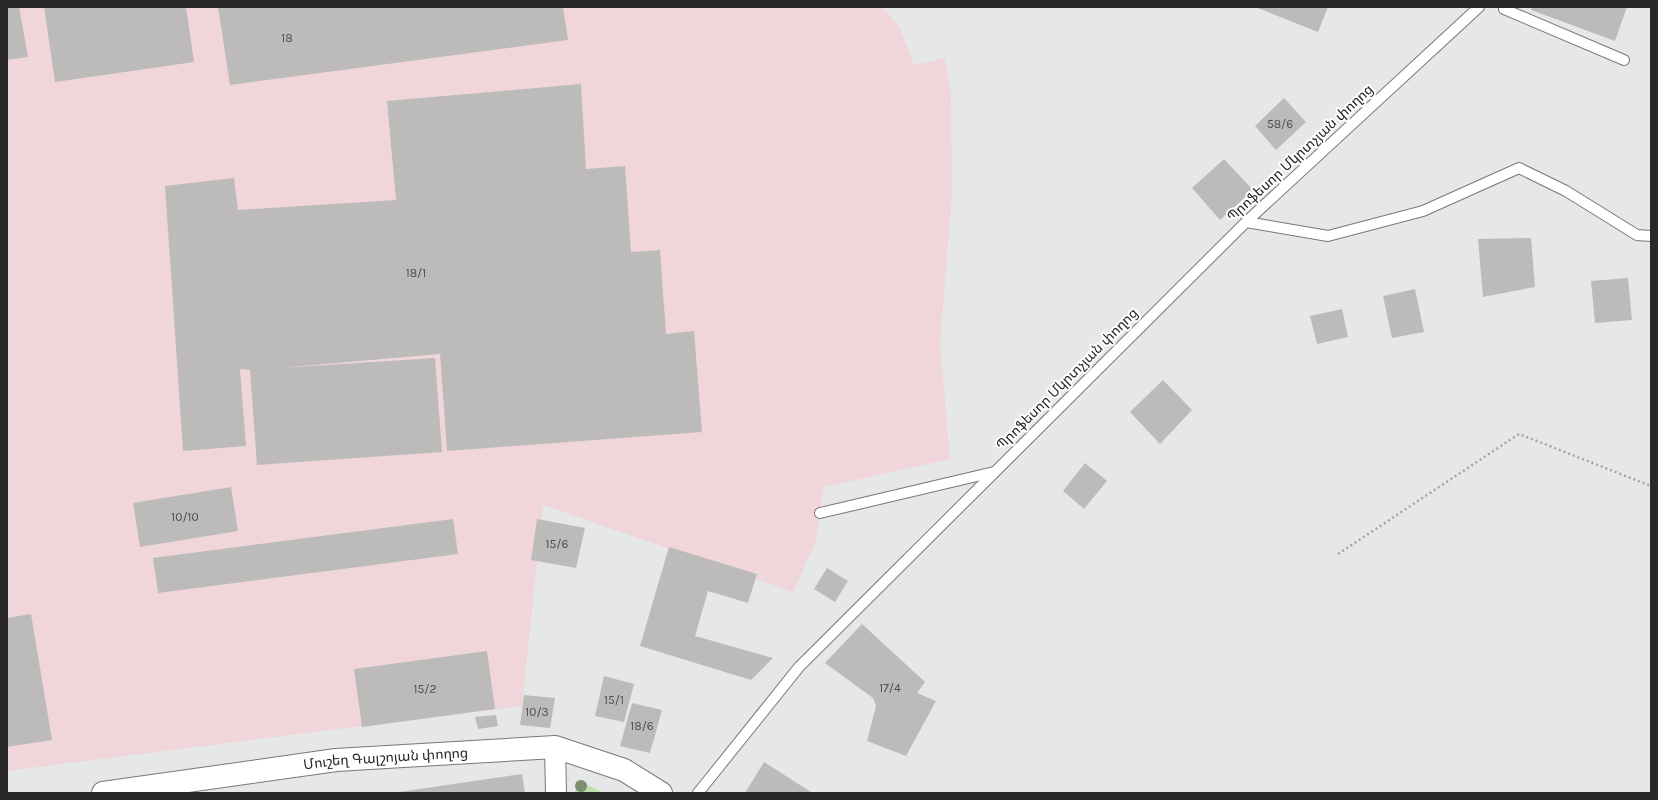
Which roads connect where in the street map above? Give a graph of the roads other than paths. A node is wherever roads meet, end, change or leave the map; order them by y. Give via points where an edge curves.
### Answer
1 (1479, 7) edge
2 (1504, 7) edge
3 (1624, 60) dead end
4 (1246, 222) junction
5 (1651, 236) edge
6 (994, 472) junction
7 (820, 513) dead end
8 (555, 747) junction
9 (102, 793) edge
10 (556, 793) edge
11 (661, 793) edge
12 (698, 793) edge

1 - 4 lane, Պրոֆեսոր Մկրտչյան փողոց
2 - 3 lane
4 - 5 lane via 1328,236 1423,211 1519,168 1566,191 1637,235
4 - 6 lane, Պրոֆեսոր Մկրտչյան փողոց
6 - 7 lane
6 - 12 lane, Պրոֆեսոր Մկրտչյան փողոց via 799,667
8 - 9 street, Մուշեղ Գալշոյան փողոց via 336,760
8 - 10 street
8 - 11 street, Մուշեղ Գալշոյան փողոց via 624,770

